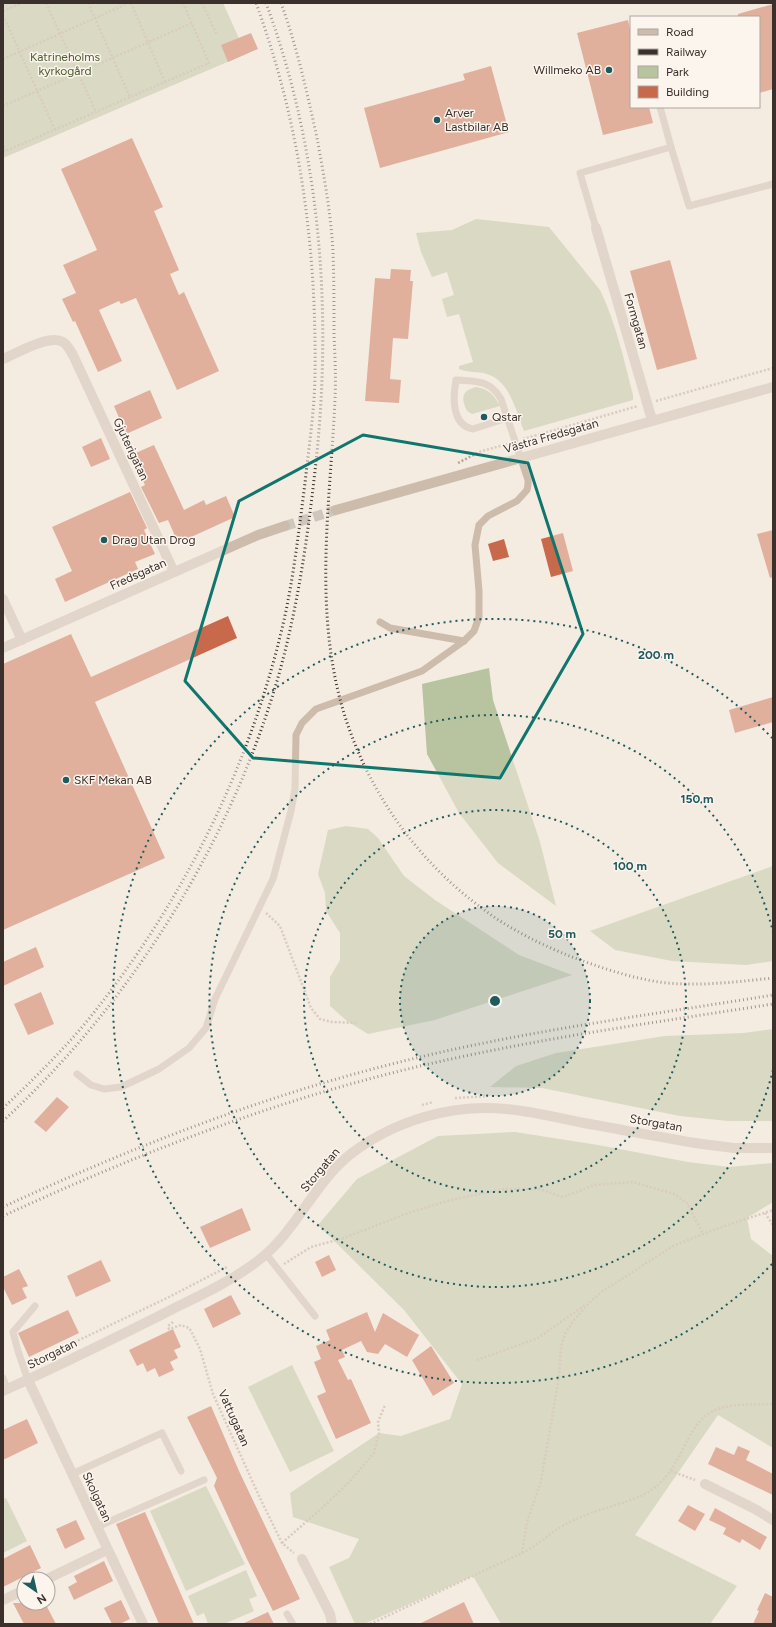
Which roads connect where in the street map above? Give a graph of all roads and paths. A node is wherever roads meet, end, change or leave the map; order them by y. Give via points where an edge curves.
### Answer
1 (22, 3) edge
2 (46, 3) edge
3 (88, 3) edge
4 (130, 3) edge
5 (183, 3) edge
6 (202, 3) edge
7 (3, 11) edge
8 (3, 16) edge
9 (95, 18) junction
10 (192, 23) junction
11 (60, 34) junction
12 (217, 36) dead end
13 (148, 42) junction
14 (20, 51) junction
15 (113, 58) junction
16 (3, 59) edge
17 (78, 73) junction
18 (165, 82) junction
19 (38, 91) junction
20 (130, 97) junction
21 (3, 106) edge
22 (660, 108) edge
23 (96, 112) junction
24 (55, 130) junction
25 (3, 146) edge
26 (671, 147) junction
27 (4, 152) edge
28 (773, 184) edge
29 (596, 228) joint
30 (3, 359) edge
31 (773, 368) edge
32 (773, 387) edge
33 (647, 404) junction
34 (507, 418) junction
35 (652, 420) junction
36 (514, 442) junction
37 (521, 458) junction
38 (452, 466) dead end
39 (336, 510) tunnel mouth
40 (286, 526) tunnel mouth
41 (174, 572) junction
42 (3, 599) edge
43 (380, 622) dead end
44 (22, 640) junction
45 (464, 641) junction
46 (3, 648) edge
47 (260, 907) junction
48 (356, 1023) dead end
49 (77, 1074) dead end
50 (489, 1096) dead end
51 (453, 1098) dead end
52 (439, 1101) dead end
53 (419, 1106) dead end
54 (773, 1148) edge
55 (773, 1210) edge
56 (765, 1213) junction
57 (773, 1225) edge
58 (703, 1234) junction
59 (266, 1254) junction
60 (228, 1266) dead end
61 (277, 1269) junction
62 (167, 1298) junction
63 (591, 1301) junction
64 (35, 1306) dead end
65 (173, 1309) junction
66 (315, 1316) dead end
67 (477, 1360) dead end
68 (24, 1366) junction
69 (3, 1378) edge
70 (28, 1380) junction
71 (5, 1390) edge
72 (773, 1404) edge
73 (385, 1405) dead end
74 (181, 1471) dead end
75 (671, 1471) junction
76 (72, 1474) junction
77 (204, 1480) dead end
78 (705, 1484) joint
79 (773, 1520) edge
80 (97, 1527) junction
81 (282, 1543) junction
82 (107, 1550) junction
83 (522, 1554) junction
84 (302, 1559) joint
85 (56, 1575) edge
86 (16, 1594) edge
87 (3, 1600) edge
88 (286, 1614) dead end
89 (143, 1624) edge
90 (293, 1624) edge
91 (332, 1624) edge
92 (370, 1624) edge

1 - 7 path
2 - 11 path
3 - 9 path
4 - 9 path
4 - 13 path
5 - 10 path
6 - 12 path
8 - 14 path
9 - 11 path
9 - 15 path
10 - 13 path
10 - 18 path via 210,63
11 - 14 path
11 - 17 path
13 - 15 path
13 - 18 path
14 - 16 path
14 - 19 path
15 - 17 path
15 - 20 path
17 - 19 path
17 - 23 path
18 - 20 path
19 - 21 path
19 - 24 path
20 - 23 path
22 - 26 lane
23 - 24 path
24 - 27 path
25 - 27 path
26 - 28 lane via 689,206
26 - 29 lane via 580,173
29 - 33 street, Formgatan
30 - 41 street, Gjuterigatan via 51,340 65,344 73,355
31 - 33 path
32 - 35 street, Västra Fredsgatan
33 - 35 street, Formgatan
33 - 36 path
34 - 34 lane via 501,399 493,388 485,383 456,380 454,407 460,420 468,428 473,429
34 - 36 lane
35 - 37 street, Västra Fredsgatan
36 - 37 lane
36 - 38 path via 479,452
37 - 39 street, Västra Fredsgatan
37 - 45 lane via 528,480 527,490 518,501 482,521 477,531 475,545 479,617 474,631
40 - 41 street, Fredsgatan via 258,535
41 - 44 street, Fredsgatan
42 - 44 street
43 - 45 lane via 390,628
44 - 46 street, Fredsgatan
45 - 47 lane via 422,671 316,709 302,723 296,735 294,788 286,833 273,879
47 - 48 path via 280,926 311,1008 320,1019
47 - 49 lane via 215,999 206,1028 189,1048 159,1069 121,1087 104,1089 92,1085
50 - 51 path
52 - 53 path
54 - 59 street, Storgatan via 734,1148 702,1144 506,1109 461,1109 442,1112 392,1130 373,1139 352,1154 337,1167 288,1232
55 - 56 path
56 - 57 path
56 - 58 path
58 - 61 path via 687,1203 674,1194 633,1182 595,1185 563,1196 539,1190 504,1189 451,1200 411,1212 344,1238 311,1247
58 - 63 path via 665,1250
59 - 61 lane
59 - 65 street, Storgatan via 239,1274
60 - 62 path
61 - 66 lane
62 - 65 path
62 - 68 path
63 - 67 path via 538,1338
63 - 83 path via 574,1320 562,1340 559,1377 541,1481 527,1522
64 - 68 lane via 13,1332
65 - 70 street, Storgatan
65 - 81 path, Vattugatan via 176,1317 168,1326 169,1329 181,1325 191,1331 200,1349 213,1394
68 - 70 lane
69 - 71 lane
70 - 71 street, Storgatan
70 - 76 street, Skolgatan
72 - 75 path via 727,1407 710,1412 698,1425
73 - 81 path via 378,1422 379,1433 374,1454 322,1508
74 - 76 lane via 162,1433
75 - 78 path
75 - 83 path via 644,1495 595,1511 565,1525
76 - 80 street, Skolgatan
77 - 80 lane
78 - 79 street
80 - 82 street, Skolgatan
81 - 84 path, Vattugatan
82 - 85 street
82 - 89 street, Skolgatan
83 - 92 path
84 - 91 street via 330,1614
86 - 87 street
88 - 90 lane

